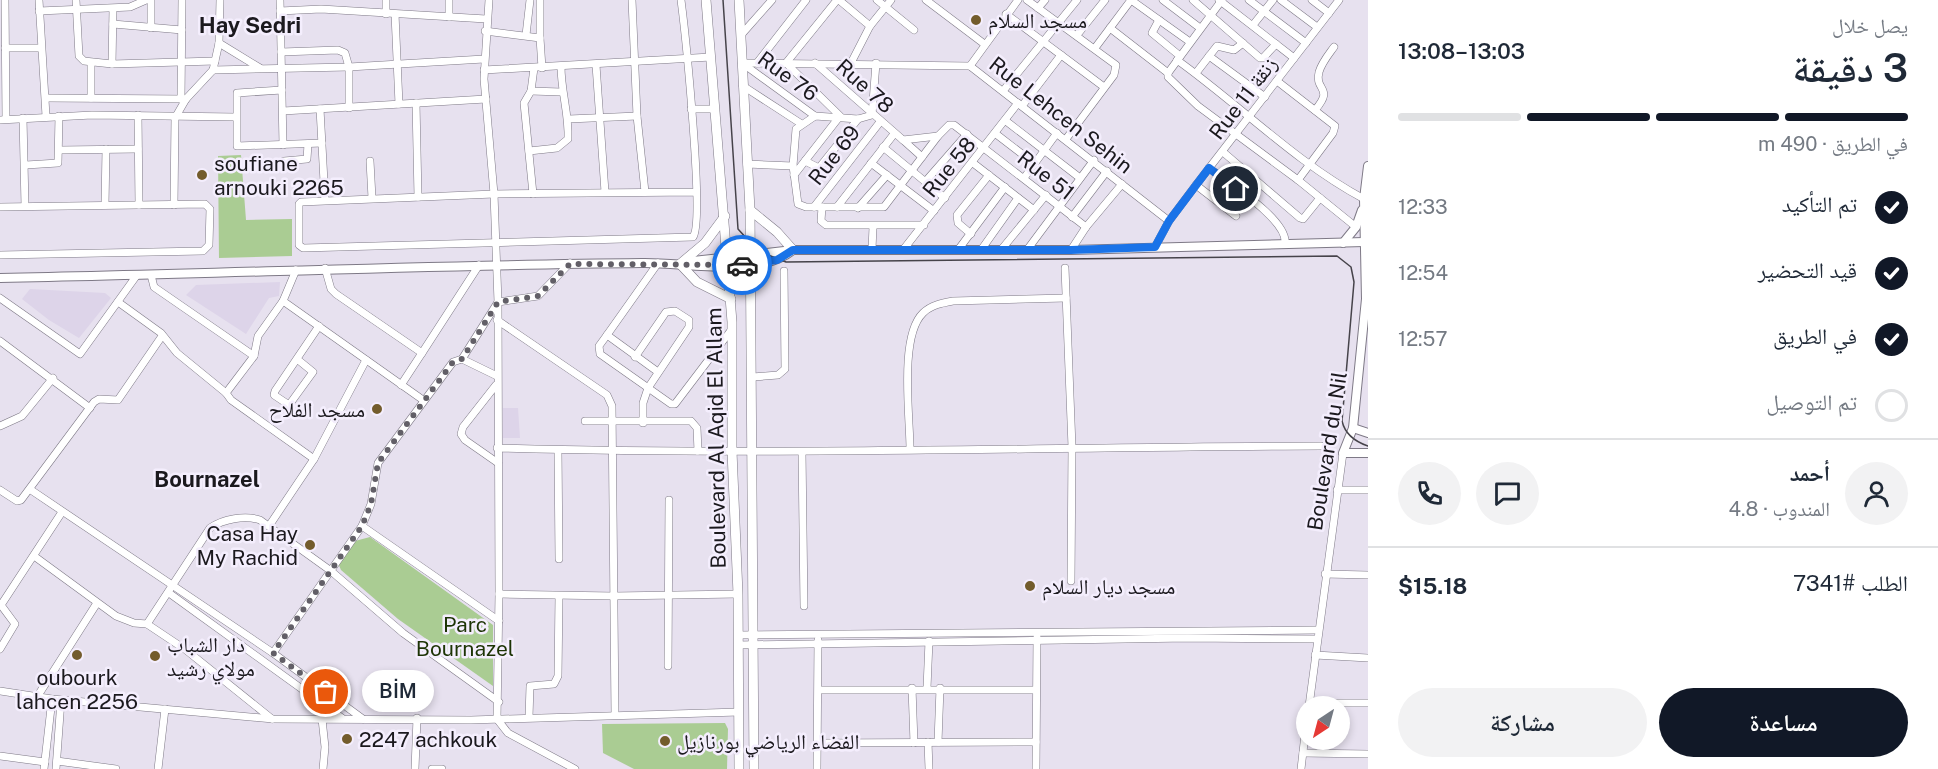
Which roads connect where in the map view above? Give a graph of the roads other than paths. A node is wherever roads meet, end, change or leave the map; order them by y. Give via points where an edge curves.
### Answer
1 (5, 0) edge
2 (39, 0) edge
3 (76, 0) edge
4 (146, 0) edge
5 (151, 0) edge
6 (182, 0) edge
7 (220, 0) edge
8 (280, 0) edge
9 (321, 0) edge
10 (386, 0) edge
11 (450, 0) edge
12 (489, 0) edge
13 (530, 0) edge
14 (540, 0) edge
15 (632, 0) edge
16 (681, 0) edge
17 (706, 0) edge
18 (739, 0) edge
19 (772, 0) edge
20 (806, 0) edge
21 (838, 0) edge
22 (877, 0) edge
23 (891, 0) edge
24 (926, 0) edge
25 (1018, 0) edge
26 (1028, 0) edge
27 (1045, 0) edge
28 (1077, 0) edge
29 (1105, 0) edge
30 (1131, 0) edge
31 (1163, 0) edge
32 (1193, 0) edge
33 (1249, 0) edge
34 (1273, 0) edge
35 (1281, 0) edge
36 (1312, 0) edge
37 (1339, 0) edge
38 (1221, 1) edge
39 (885, 7) junction
40 (1038, 8) junction
41 (113, 9) junction
42 (321, 9) junction
43 (77, 10) junction
44 (39, 11) junction
45 (280, 11) junction
46 (1264, 11) junction
47 (1329, 13) junction
48 (386, 14) junction
49 (395, 14) junction
50 (1006, 14) junction
51 (1210, 15) junction
52 (449, 17) junction
53 (486, 19) junction
54 (1160, 20) junction
55 (1059, 23) junction
56 (113, 24) junction
57 (1253, 25) junction
58 (870, 26) junction
59 (1317, 27) junction
60 (151, 28) junction
61 (1110, 28) junction
62 (1200, 28) junction
63 (182, 30) junction
64 (915, 30) dead end
65 (485, 31) junction
66 (526, 35) junction
67 (741, 35) junction
68 (1077, 35) junction
69 (540, 38) junction
70 (1044, 42) junction
71 (1190, 42) junction
72 (219, 43) junction
73 (1243, 43) junction
74 (1306, 43) junction
75 (984, 44) junction
76 (1276, 44) junction
77 (1334, 47) dead end
78 (5, 48) junction
79 (40, 48) junction
80 (1095, 48) junction
81 (281, 52) junction
82 (1061, 55) junction
83 (1209, 56) junction
84 (711, 57) junction
85 (1178, 58) junction
86 (1294, 58) junction
87 (484, 59) junction
88 (688, 59) junction
89 (215, 61) junction
90 (91, 63) junction
91 (183, 63) junction
92 (634, 63) junction
93 (742, 63) junction
94 (757, 63) junction
95 (786, 63) junction
96 (814, 63) junction
97 (851, 63) junction
98 (876, 63) junction
99 (112, 64) junction
100 (398, 64) junction
101 (596, 65) junction
102 (561, 66) junction
103 (970, 66) junction
104 (349, 67) junction
105 (260, 68) junction
106 (282, 68) junction
107 (538, 68) junction
108 (213, 70) junction
109 (484, 70) junction
110 (3, 73) edge
111 (1168, 73) junction
112 (1196, 74) junction
113 (1277, 81) junction
114 (743, 86) junction
115 (1104, 87) junction
116 (282, 90) junction
117 (531, 91) junction
118 (1003, 91) junction
119 (561, 92) junction
120 (1265, 97) junction
121 (46, 98) junction
122 (91, 98) junction
123 (184, 99) junction
124 (486, 99) junction
125 (416, 103) junction
126 (399, 104) junction
127 (1020, 105) junction
128 (349, 108) junction
129 (320, 109) junction
130 (691, 109) junction
131 (715, 109) junction
132 (1315, 110) junction
133 (283, 111) junction
134 (138, 115) junction
135 (46, 116) junction
136 (59, 116) junction
137 (637, 116) junction
138 (815, 116) junction
139 (840, 116) junction
140 (872, 116) junction
141 (175, 117) junction
142 (236, 117) junction
143 (24, 118) junction
144 (601, 118) junction
145 (1248, 118) junction
146 (3, 119) edge
147 (569, 119) junction
148 (858, 119) junction
149 (1006, 121) junction
150 (880, 122) junction
151 (800, 123) junction
152 (1057, 133) junction
153 (894, 134) junction
154 (967, 134) junction
155 (1236, 134) junction
156 (996, 135) junction
157 (938, 136) junction
158 (1066, 139) junction
159 (903, 140) junction
160 (322, 143) junction
161 (308, 144) junction
162 (283, 145) junction
163 (883, 147) junction
164 (985, 148) junction
165 (106, 149) junction
166 (138, 149) junction
167 (60, 150) junction
168 (529, 151) junction
169 (1045, 151) junction
170 (1223, 152) junction
171 (922, 157) junction
172 (1094, 160) junction
173 (284, 161) dead end
174 (370, 161) dead end
175 (805, 161) junction
176 (871, 163) junction
177 (973, 163) junction
178 (747, 164) junction
179 (1035, 164) junction
180 (1310, 164) junction
181 (26, 165) junction
182 (793, 166) junction
183 (1368, 166) edge
184 (1209, 168) junction
185 (911, 171) junction
186 (1107, 171) junction
187 (794, 175) junction
188 (887, 175) junction
189 (989, 175) junction
190 (1024, 178) junction
191 (1080, 178) junction
192 (1298, 180) junction
193 (925, 182) junction
194 (1122, 184) junction
195 (1367, 184) edge
196 (1196, 185) junction
197 (902, 186) junction
198 (1005, 187) junction
199 (605, 192) junction
200 (645, 192) junction
201 (696, 192) junction
202 (494, 194) junction
203 (533, 194) junction
204 (1046, 195) junction
205 (418, 197) junction
206 (372, 198) junction
207 (945, 198) junction
208 (1018, 198) junction
209 (1320, 198) junction
210 (325, 200) junction
211 (1364, 200) junction
212 (105, 205) junction
213 (139, 205) junction
214 (174, 205) junction
215 (25, 206) junction
216 (1058, 206) junction
217 (0, 207) edge
218 (818, 207) junction
219 (837, 207) junction
220 (858, 208) junction
221 (750, 210) junction
222 (1034, 210) junction
223 (934, 211) junction
224 (725, 216) junction
225 (1236, 216) dead end
226 (1072, 217) junction
227 (1169, 221) junction
228 (924, 225) junction
229 (873, 227) junction
230 (1086, 227) junction
231 (1356, 227) junction
232 (970, 234) junction
233 (495, 242) junction
234 (1364, 242) junction
235 (1343, 243) junction
236 (1285, 244) junction
237 (1155, 247) junction
238 (873, 249) junction
239 (793, 250) junction
240 (903, 250) junction
241 (958, 250) junction
242 (981, 250) junction
243 (1001, 250) junction
244 (1027, 250) junction
245 (1071, 250) junction
246 (751, 254) junction
247 (0, 255) edge
248 (728, 261) junction
249 (658, 263) junction
250 (570, 264) junction
251 (680, 264) junction
252 (479, 265) junction
253 (496, 265) junction
254 (751, 265) junction
255 (325, 268) junction
256 (1065, 268) dead end
257 (296, 270) junction
258 (784, 272) dead end
259 (137, 275) junction
260 (151, 275) junction
261 (0, 278) edge
262 (0, 298) edge
263 (1066, 298) junction
264 (731, 299) junction
265 (1367, 299) edge
266 (283, 300) junction
267 (118, 302) junction
268 (498, 302) junction
269 (497, 320) junction
270 (319, 326) junction
271 (732, 329) junction
272 (607, 335) junction
273 (162, 336) junction
274 (0, 341) edge
275 (422, 353) junction
276 (254, 356) junction
277 (635, 357) junction
278 (297, 359) junction
279 (462, 359) junction
280 (366, 360) junction
281 (1364, 369) edge
282 (658, 372) junction
283 (753, 377) junction
284 (53, 378) junction
285 (497, 380) junction
286 (402, 385) junction
287 (648, 388) junction
288 (226, 393) junction
289 (423, 400) junction
290 (90, 408) junction
291 (585, 422) dead end
292 (613, 423) junction
293 (643, 423) junction
294 (0, 426) edge
295 (1353, 428) junction
296 (1368, 433) edge
297 (1322, 446) dead end
298 (1072, 447) junction
299 (497, 448) junction
300 (910, 449) junction
301 (558, 450) junction
302 (613, 450) junction
303 (698, 451) junction
304 (732, 451) junction
305 (752, 451) junction
306 (802, 452) junction
307 (1343, 453) junction
308 (1368, 453) edge
309 (314, 459) junction
310 (498, 463) junction
311 (0, 490) edge
312 (31, 490) junction
313 (1337, 490) junction
314 (1368, 490) edge
315 (669, 500) dead end
316 (62, 512) junction
317 (269, 526) junction
318 (362, 526) junction
319 (34, 556) junction
320 (559, 559) dead end
321 (331, 572) junction
322 (1325, 574) junction
323 (1368, 575) edge
324 (1071, 581) dead end
325 (174, 585) junction
326 (169, 593) junction
327 (499, 594) junction
328 (738, 594) junction
329 (669, 595) junction
330 (559, 596) junction
331 (614, 596) junction
332 (97, 603) junction
333 (804, 606) dead end
334 (499, 621) junction
335 (147, 624) junction
336 (1317, 630) junction
337 (1037, 631) junction
338 (818, 634) junction
339 (1317, 639) junction
340 (738, 640) junction
341 (755, 640) junction
342 (1037, 640) junction
343 (928, 641) junction
344 (819, 643) junction
345 (0, 650) edge
346 (273, 653) junction
347 (1315, 655) junction
348 (1368, 658) edge
349 (668, 666) dead end
350 (912, 688) junction
351 (927, 688) junction
352 (940, 688) junction
353 (819, 690) junction
354 (1036, 690) junction
355 (0, 692) edge
356 (1310, 696) edge
357 (37, 697) junction
358 (52, 699) junction
359 (61, 700) junction
360 (499, 702) junction
361 (1368, 703) edge
362 (1350, 704) edge
363 (165, 709) junction
364 (739, 712) junction
365 (615, 714) junction
366 (529, 717) junction
367 (417, 718) junction
368 (273, 719) junction
369 (322, 719) junction
370 (343, 719) junction
371 (363, 719) junction
372 (497, 719) junction
373 (928, 742) junction
374 (938, 742) junction
375 (1036, 742) junction
376 (819, 743) junction
377 (914, 743) junction
378 (1303, 750) edge
379 (1303, 753) junction
380 (1368, 754) edge
381 (0, 756) edge
382 (57, 765) edge
383 (44, 766) edge
384 (1300, 767) edge
385 (116, 769) edge
386 (158, 769) edge
387 (323, 769) edge
388 (415, 769) edge
389 (432, 769) edge
390 (442, 769) edge
391 (573, 769) edge
392 (739, 769) edge
393 (754, 769) edge
394 (817, 769) edge
395 (929, 769) edge
396 (1036, 769) edge

1 - 78 street
2 - 44 street
3 - 43 street
4 - 41 street via 130,8
5 - 60 street
6 - 63 street
7 - 72 street
8 - 45 street
9 - 42 street
10 - 48 street
11 - 52 street
12 - 53 street
13 - 66 street
14 - 69 street
15 - 92 street
16 - 88 street
17 - 84 main road, Boulevard Al Aqid El Allam
18 - 67 main road, Boulevard Al Aqid El Allam
19 - 67 street
20 - 94 street
21 - 58 street
21 - 95 street
22 - 39 street
23 - 39 street
24 - 75 street
25 - 50 street
26 - 40 street
27 - 40 street
28 - 55 street
29 - 68 street
30 - 54 street
30 - 61 street
31 - 62 street
32 - 51 street
33 - 46 street
34 - 46 street
35 - 59 street
36 - 47 street
37 - 47 street, Rue 11 زنقة
38 - 51 street
38 - 57 street
39 - 58 street
39 - 64 street
40 - 55 street
41 - 43 street
41 - 56 street
42 - 45 street
42 - 48 street
43 - 44 street
43 - 90 street via 79,56
44 - 79 street
45 - 81 street
46 - 57 street
46 - 74 street
47 - 59 street, Rue 11 زنقة
48 - 49 street
49 - 52 street
49 - 100 street
50 - 70 street
50 - 75 street
51 - 62 street
51 - 73 street
52 - 53 street
53 - 65 street
54 - 71 street
54 - 85 street via 1152,33
55 - 68 street
55 - 70 street
56 - 60 street
56 - 99 street
57 - 76 street
58 - 97 street
59 - 74 street, Rue 11 زنقة
60 - 63 street
61 - 80 street
61 - 111 street
62 - 71 street
63 - 91 street
65 - 66 street
65 - 87 street
66 - 69 street
67 - 93 main road, Boulevard Al Aqid El Allam
68 - 80 street
69 - 107 street
70 - 82 street
70 - 118 street
71 - 85 street
72 - 89 street
72 - 105 street
73 - 76 street via 1262,58
73 - 83 street via 1234,50 1219,45
74 - 86 street, Rue 11 زنقة
75 - 103 street
76 - 86 street
77 - 132 street via 1319,71 1326,92
78 - 79 street
78 - 110 street
79 - 121 street
80 - 115 street via 1116,65 1116,72
81 - 104 street via 339,50 345,53
81 - 106 street
82 - 115 street
82 - 127 street, Rue 58
83 - 112 street
83 - 120 street
84 - 88 street
84 - 131 main road, Boulevard Al Aqid El Allam
85 - 111 street
85 - 112 street
86 - 113 street, Rue 11 زنقة
87 - 100 street
87 - 109 street
88 - 92 street
88 - 130 street
89 - 91 street
89 - 108 street
90 - 99 street
90 - 122 street
91 - 99 street
91 - 123 street
92 - 101 street
92 - 137 street
93 - 94 street, Rue Lehcen Sehin
93 - 114 main road, Boulevard Al Aqid El Allam
93 - 138 street, Rue 76
94 - 95 street, Rue Lehcen Sehin
95 - 96 street, Rue Lehcen Sehin
95 - 139 street
96 - 97 street, Rue Lehcen Sehin
96 - 140 street, Rue 78
97 - 98 street, Rue Lehcen Sehin
98 - 103 street, Rue Lehcen Sehin
98 - 140 street
100 - 104 street
100 - 126 street
101 - 102 street
101 - 144 street
102 - 107 street
102 - 119 street
103 - 118 street, Rue Lehcen Sehin
104 - 106 street
104 - 128 street
105 - 106 street
105 - 108 street
106 - 116 street
107 - 109 street
107 - 117 street
108 - 123 street
109 - 124 street
110 - 146 street
111 - 155 street via 1179,90
112 - 145 street
113 - 120 street, Rue 11 زنقة
113 - 132 street
114 - 151 street
114 - 178 main road, Boulevard Al Aqid El Allam
115 - 158 street
116 - 133 street
116 - 142 street via 237,93
117 - 119 street
117 - 168 street via 524,103
118 - 127 street, Rue Lehcen Sehin
119 - 147 street
120 - 145 street, Rue 11 زنقة
121 - 122 street
121 - 135 street
122 - 123 street
123 - 141 street
124 - 125 street
124 - 202 street
125 - 126 street
125 - 205 street
126 - 128 street
127 - 149 street, Rue 58
127 - 152 street, Rue Lehcen Sehin
128 - 129 street
129 - 133 street
129 - 160 street
130 - 131 street
130 - 201 street
131 - 224 main road, Boulevard Al Aqid El Allam
132 - 180 street via 1333,124 1333,133
133 - 162 street
134 - 136 street
134 - 141 street
134 - 166 street
135 - 136 street
135 - 143 street
136 - 167 street
137 - 144 street
137 - 200 street
138 - 139 street
138 - 151 street
139 - 148 street
139 - 175 street
140 - 148 street
140 - 150 street, Rue 78
141 - 142 street
141 - 214 street
142 - 162 street via 237,146
143 - 146 street
143 - 181 street
144 - 147 street
144 - 199 street
145 - 155 street, Rue 11 زنقة
145 - 180 street
147 - 168 street via 564,144
148 - 175 street via 819,168
149 - 156 street, Rue 58
149 - 169 street
150 - 153 street, Rue 78
150 - 218 street, Rue 69
151 - 182 street via 793,134
152 - 158 street, Rue Lehcen Sehin
152 - 169 street
153 - 159 street, Rue 78
153 - 163 street
154 - 157 street via 951,124
154 - 164 street, Rue 51
154 - 193 street
155 - 170 street, Rue 11 زنقة
155 - 192 street
156 - 164 street, Rue 58
156 - 179 street
157 - 159 street
157 - 171 street
158 - 172 street, Rue Lehcen Sehin
159 - 171 street, Rue 78
160 - 161 street
160 - 210 street
161 - 162 street
161 - 173 street via 307,159
163 - 176 street
163 - 185 street
164 - 177 street, Rue 58
164 - 190 street, Rue 51
165 - 166 street
165 - 167 street
165 - 212 street
166 - 213 street
167 - 181 street via 56,164
168 - 203 street
169 - 179 street
169 - 191 street
170 - 184 street, Rue 11 زنقة
170 - 209 street via 1300,218
171 - 185 street
172 - 186 street, Rue Lehcen Sehin
172 - 191 street
174 - 206 street
175 - 187 street
176 - 188 street
176 - 219 street
177 - 189 street
177 - 207 street, Rue 58
178 - 182 street
178 - 221 main road, Boulevard Al Aqid El Allam
179 - 190 street
180 - 192 street
180 - 211 street
181 - 215 street
182 - 187 street
183 - 195 street, Boulevard du Nil
184 - 196 street, Rue 11 زنقة
184 - 236 street via 1276,221 1285,233
185 - 193 street
185 - 197 street
186 - 194 street, Rue Lehcen Sehin
186 - 226 street
187 - 218 street via 798,204
188 - 197 street
188 - 220 street
189 - 198 street
189 - 232 street via 957,215 958,223
190 - 204 street, Rue 51
191 - 216 street
192 - 209 street
193 - 207 street
194 - 227 street, Rue Lehcen Sehin
194 - 230 street
195 - 211 street, Boulevard du Nil
196 - 225 street
196 - 227 street, Rue 11 زنقة
197 - 220 street via 878,209
197 - 223 street
198 - 208 street
198 - 232 street
199 - 200 street
199 - 203 street
200 - 201 street
201 - 233 street via 698,229 689,238
202 - 203 street
202 - 205 street
202 - 233 street
204 - 216 street, Rue 51
204 - 222 street
205 - 206 street
206 - 210 street
207 - 223 street, Rue 58
208 - 222 street
208 - 242 street
209 - 231 street
210 - 233 street via 299,203 300,248
211 - 231 street
211 - 234 street, Boulevard du Nil
212 - 213 street
212 - 215 street
213 - 214 street
214 - 247 street via 208,205 208,249
215 - 217 street
216 - 226 street, Rue 51
216 - 244 street
218 - 219 street
218 - 229 street via 826,225
219 - 220 street
221 - 239 main road
221 - 246 main road, Boulevard Al Aqid El Allam
222 - 243 street
223 - 228 street, Rue 58
224 - 248 main road, Boulevard Al Aqid El Allam
224 - 251 main road via 705,243
226 - 230 street, Rue 51
227 - 237 street, Rue 11 زنقة
228 - 229 street
228 - 240 street, Rue 58
229 - 238 street
230 - 245 street
231 - 235 street
232 - 241 street
233 - 253 street
234 - 235 street
234 - 265 street, Boulevard du Nil
235 - 236 street
236 - 237 street
237 - 245 street
238 - 239 street
238 - 240 street
239 - 246 street
239 - 254 street via 777,260
240 - 241 street
241 - 242 street
242 - 243 street
243 - 244 street
244 - 245 street
246 - 248 street
246 - 254 main road, Boulevard Al Aqid El Allam
248 - 251 street
248 - 254 street
248 - 264 main road, Boulevard Al Aqid El Allam
249 - 250 street
249 - 251 street
249 - 272 street
250 - 253 street
250 - 268 street via 538,296
251 - 264 main road via 703,286
252 - 253 street
252 - 255 street
252 - 275 street
253 - 268 street
254 - 283 main road, Boulevard Al Aqid El Allam
255 - 257 street
255 - 275 street via 336,294
256 - 263 street
257 - 260 street
257 - 266 street
258 - 283 street via 785,369 778,375
259 - 260 street
259 - 261 street
259 - 267 street
260 - 276 street via 154,287
262 - 267 street via 80,354
263 - 298 street
263 - 300 street via 953,301 938,304 922,314 909,348
264 - 271 main road, Boulevard Al Aqid El Allam
265 - 281 street, Boulevard du Nil
266 - 270 street
266 - 276 street via 258,336
267 - 273 street
268 - 269 street
268 - 279 street
269 - 285 street
269 - 292 street via 607,395
270 - 278 street
270 - 280 street
271 - 287 street via 679,402 671,404
271 - 304 main road, Boulevard Al Aqid El Allam
272 - 277 street
272 - 287 street via 599,346 600,354
273 - 288 street
273 - 290 street via 118,400 99,399
274 - 284 street
275 - 286 street
276 - 288 street
277 - 282 street
277 - 282 street via 666,312 675,310 689,321 689,327
278 - 278 street via 274,393 289,405 313,372
279 - 285 street
279 - 289 street via 453,362
280 - 286 street
280 - 309 street
281 - 295 street, Boulevard du Nil
282 - 287 street
283 - 305 main road, Boulevard Al Aqid El Allam
284 - 290 street
284 - 294 street via 22,416
285 - 299 street
285 - 310 street via 461,434
286 - 289 street
287 - 293 street
288 - 309 street
289 - 318 street via 378,463 371,504
290 - 312 street
291 - 292 street
292 - 293 street
292 - 302 street
293 - 303 street via 691,421 697,428
295 - 296 street
295 - 307 street, Boulevard du Nil
297 - 298 street
298 - 300 street
298 - 324 street
299 - 301 street
299 - 310 street
300 - 306 street
301 - 302 street
301 - 320 street
302 - 303 street
302 - 331 street
303 - 304 street
304 - 305 street
304 - 328 main road, Boulevard Al Aqid El Allam
305 - 306 street
305 - 341 main road, Boulevard Al Aqid El Allam
306 - 333 street
307 - 308 street
307 - 313 street, Boulevard du Nil
309 - 317 street
310 - 327 street
311 - 312 street via 17,501
312 - 316 street
313 - 314 street
313 - 322 street, Boulevard du Nil
315 - 329 street
316 - 319 street
316 - 325 street
317 - 321 street
317 - 325 street via 253,518 218,523 210,528
318 - 321 street
318 - 334 street
319 - 332 street
319 - 345 street via 1,605 15,624
321 - 346 street
321 - 360 street via 395,627
322 - 323 street
322 - 336 street, Boulevard du Nil
325 - 326 street
325 - 346 street
326 - 335 street
326 - 370 street
327 - 330 street
327 - 334 street
328 - 329 street
328 - 340 main road, Boulevard Al Aqid El Allam
329 - 331 street
329 - 349 street
330 - 331 street
330 - 366 street via 557,681 530,686
331 - 365 street
332 - 335 street via 122,619
332 - 357 street
334 - 360 street
335 - 368 street
336 - 337 street
336 - 339 street, Boulevard du Nil
337 - 338 street
337 - 342 street
338 - 341 street
338 - 344 street
339 - 342 street
339 - 347 street, Boulevard du Nil
340 - 341 street
340 - 364 main road, Boulevard Al Aqid El Allam
341 - 344 street
341 - 393 main road, Boulevard Al Aqid El Allam
342 - 343 street
342 - 354 street
343 - 344 street
343 - 351 street
344 - 353 street
346 - 371 street
347 - 348 street
347 - 356 street, Boulevard du Nil
350 - 351 street
350 - 353 street
350 - 377 street
351 - 352 street
352 - 354 street
352 - 374 street
353 - 376 street
354 - 375 street
355 - 357 street
357 - 358 street
358 - 359 street
358 - 383 street
359 - 363 street
359 - 382 street
360 - 372 street
361 - 362 street
363 - 368 street
363 - 386 street
364 - 365 street
364 - 392 main road, Boulevard Al Aqid El Allam
365 - 366 street
366 - 372 street
367 - 371 street
367 - 372 street
367 - 388 street
368 - 369 street
369 - 370 street
369 - 387 street
370 - 371 street
372 - 391 street via 508,733
373 - 374 street
373 - 377 street
373 - 395 street
374 - 375 street
375 - 396 street
376 - 377 street
376 - 394 street
378 - 379 street
379 - 380 street
379 - 384 street
381 - 383 street
382 - 385 street
389 - 390 street

